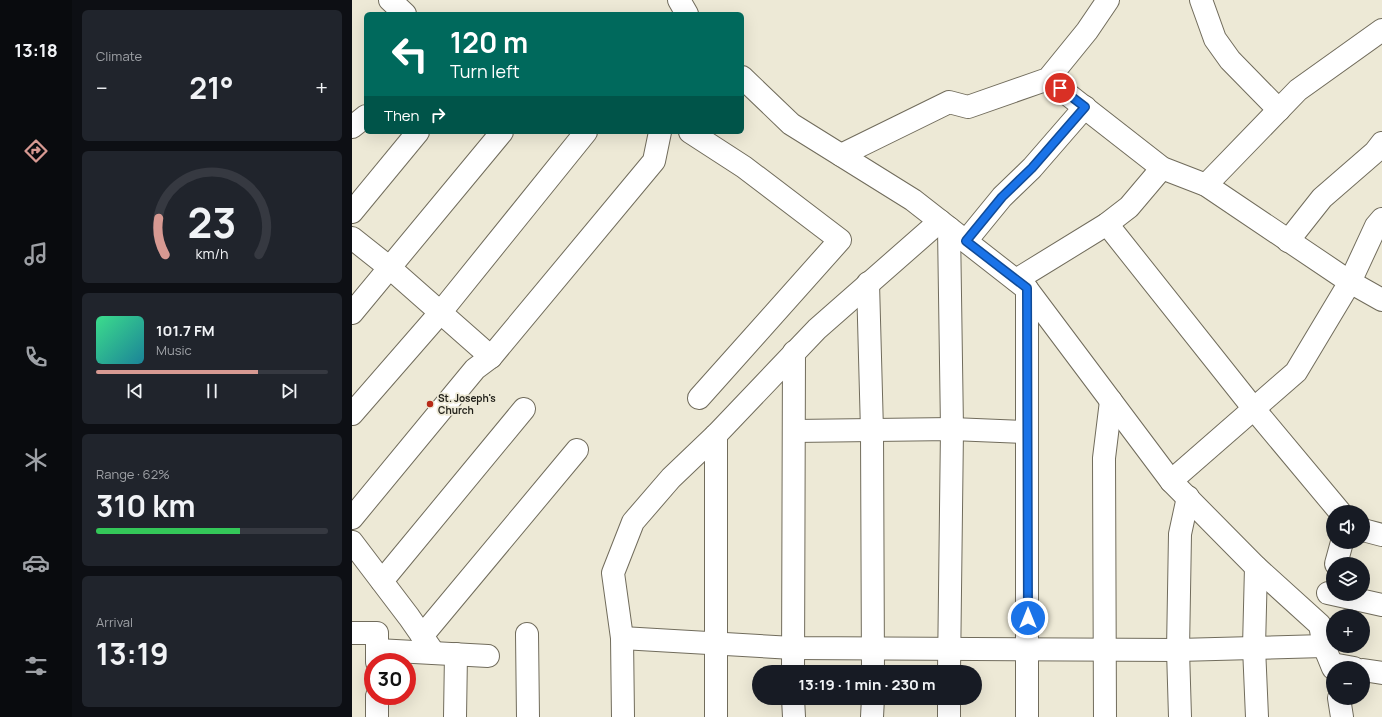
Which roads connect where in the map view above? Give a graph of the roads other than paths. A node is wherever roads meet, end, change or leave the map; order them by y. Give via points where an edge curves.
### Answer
1 (390, 0) edge
2 (679, 0) edge
3 (1108, 0) edge
4 (1201, 0) edge
5 (403, 12) edge
6 (686, 12) edge
7 (1382, 30) edge
8 (744, 79) edge
9 (1048, 79) junction
10 (1085, 107) junction
11 (1279, 110) junction
12 (364, 118) edge
13 (352, 127) edge
14 (416, 134) edge
15 (500, 134) edge
16 (584, 134) edge
17 (660, 134) edge
18 (693, 134) edge
19 (1382, 144) edge
20 (841, 155) junction
21 (1162, 168) junction
22 (1206, 185) junction
23 (352, 212) edge
24 (1382, 219) edge
25 (1107, 224) junction
26 (944, 225) junction
27 (352, 238) edge
28 (966, 241) junction
29 (1288, 241) junction
30 (390, 268) junction
31 (1350, 282) junction
32 (868, 283) junction
33 (1021, 284) junction
34 (1382, 300) edge
35 (352, 313) edge
36 (440, 313) junction
37 (794, 352) junction
38 (491, 357) junction
39 (699, 398) dead end
40 (1111, 401) junction
41 (524, 409) dead end
42 (1254, 409) junction
43 (352, 414) edge
44 (952, 429) junction
45 (794, 431) junction
46 (872, 431) junction
47 (1028, 432) junction
48 (716, 435) junction
49 (576, 450) dead end
50 (1171, 481) junction
51 (1188, 497) junction
52 (1334, 505) edge
53 (352, 518) edge
54 (1370, 532) edge
55 (1382, 535) edge
56 (352, 542) edge
57 (1256, 567) junction
58 (382, 581) junction
59 (1370, 600) edge
60 (1326, 601) edge
61 (1382, 605) edge
62 (1320, 625) junction
63 (352, 633) edge
64 (527, 634) dead end
65 (622, 638) junction
66 (716, 644) junction
67 (428, 645) junction
68 (1254, 647) junction
69 (793, 648) junction
70 (873, 648) junction
71 (949, 649) junction
72 (1029, 649) junction
73 (1105, 650) junction
74 (1178, 650) junction
75 (377, 653) edge
76 (391, 653) edge
77 (456, 654) junction
78 (488, 656) dead end
79 (1330, 659) edge
80 (793, 665) edge
81 (873, 665) edge
82 (949, 665) edge
83 (1370, 671) edge
84 (1382, 673) edge
85 (377, 705) edge
86 (794, 705) edge
87 (873, 705) edge
88 (949, 705) edge
89 (1341, 705) edge
90 (377, 717) edge
91 (455, 717) edge
92 (528, 717) edge
93 (623, 717) edge
94 (716, 717) edge
95 (794, 717) edge
96 (872, 717) edge
97 (949, 717) edge
98 (1027, 717) edge
99 (1105, 717) edge
100 (1180, 717) edge
101 (1257, 717) edge
102 (1342, 717) edge

1 - 5 street
2 - 6 street
3 - 9 street via 1087,31
4 - 11 street via 1215,39 1230,60
7 - 11 street via 1298,90
8 - 20 street via 791,124
9 - 10 street
9 - 20 street via 968,107 949,102
10 - 21 street
10 - 28 street via 1032,168 1002,197
11 - 22 street
12 - 13 street
14 - 23 street
15 - 30 street
16 - 36 street
17 - 38 street via 654,161
18 - 39 street via 744,167 840,240
19 - 29 street via 1322,198
20 - 26 street via 912,200
21 - 22 street
21 - 25 street via 1129,207
22 - 29 street
24 - 31 street via 1376,226
25 - 33 street
25 - 42 street
26 - 28 street
26 - 32 street
26 - 44 street
27 - 30 street
28 - 33 street
29 - 31 street
30 - 35 street
30 - 36 street
31 - 34 street
31 - 42 street via 1296,372
32 - 37 street
32 - 46 street
33 - 40 street
33 - 47 street
36 - 38 street
36 - 43 street
37 - 45 street
37 - 48 street
38 - 53 street via 475,369
40 - 50 street
40 - 73 street via 1104,458
41 - 58 street
42 - 50 street
42 - 52 street
44 - 46 street
44 - 47 street
44 - 71 street
45 - 46 street
45 - 69 street
46 - 70 street
47 - 72 street
48 - 65 street via 671,478 633,522 613,573
48 - 66 street
49 - 67 street
50 - 51 street
51 - 57 street
51 - 74 street via 1180,534
54 - 55 street
56 - 58 street
57 - 62 street
57 - 68 street
58 - 67 street
59 - 61 street
60 - 62 street
62 - 79 street
63 - 75 street via 377,633
64 - 92 street
65 - 66 street
65 - 93 street
66 - 69 street
66 - 94 street
67 - 76 street
67 - 77 street
68 - 74 street
68 - 79 street
68 - 101 street
69 - 70 street
69 - 80 street
70 - 71 street
70 - 81 street
71 - 72 street
71 - 82 street
72 - 73 street
72 - 98 street
73 - 74 street
73 - 99 street
74 - 100 street
77 - 78 street
77 - 91 street
83 - 84 street
85 - 90 street
86 - 95 street
87 - 96 street
88 - 97 street
89 - 102 street

